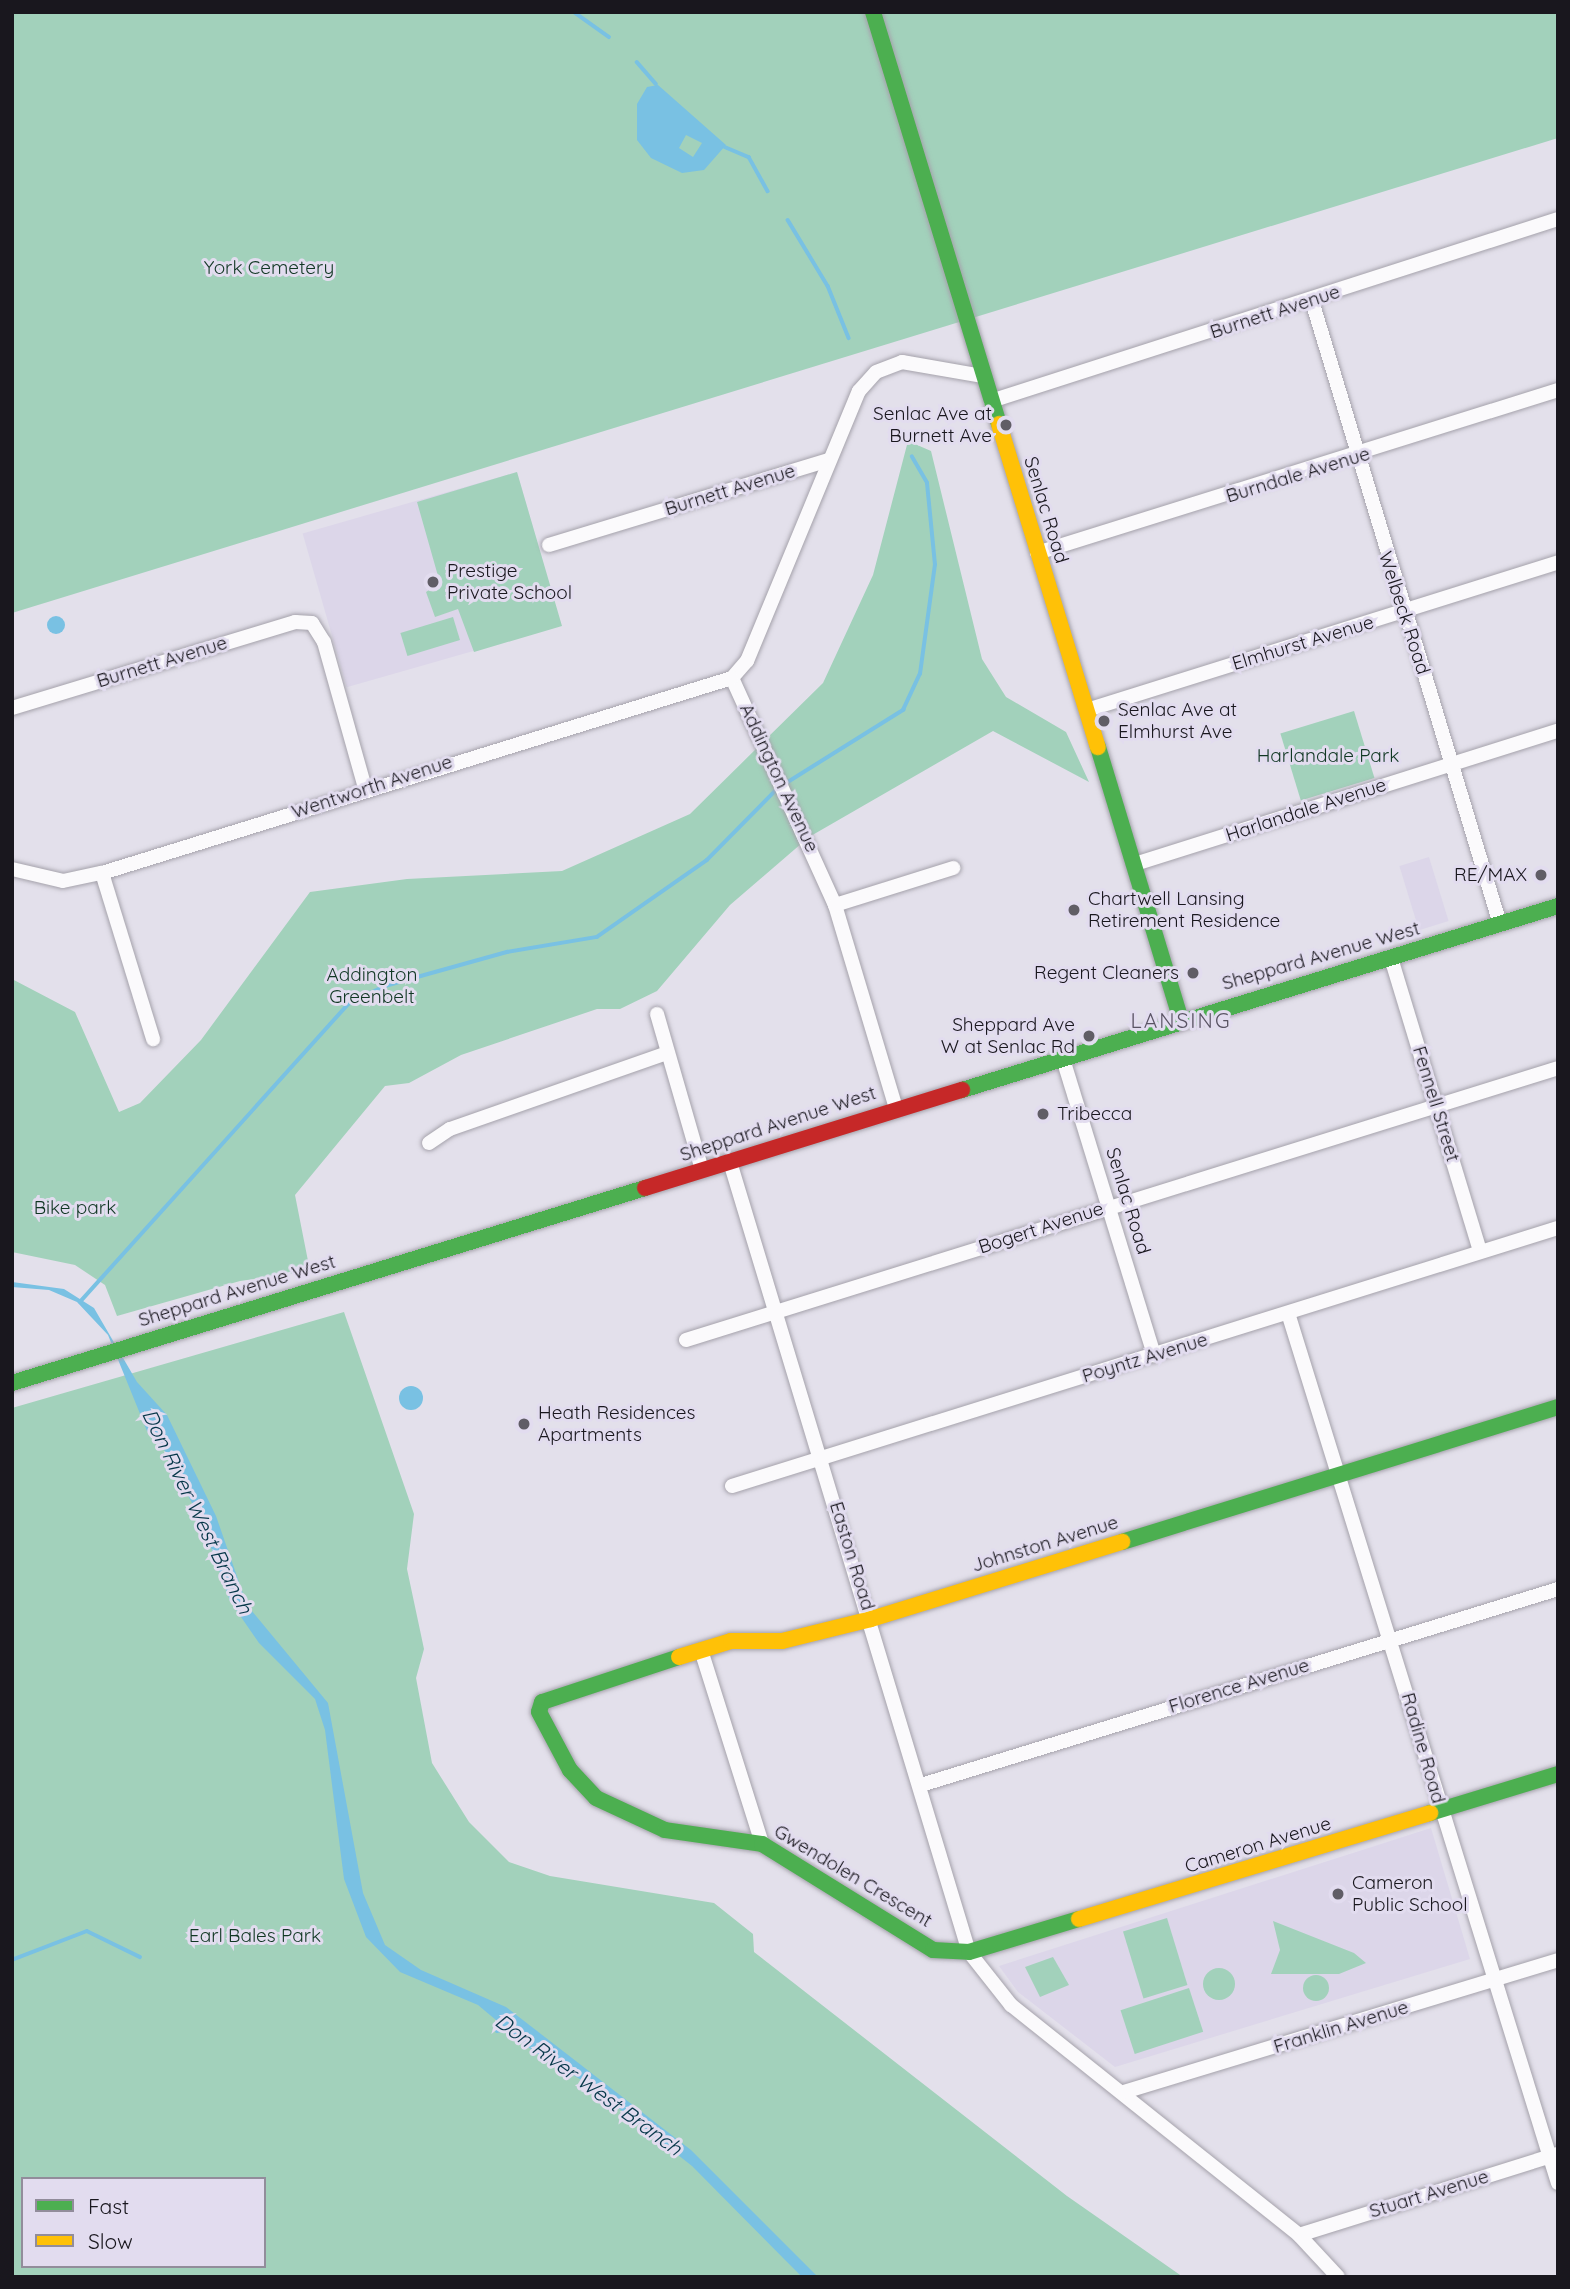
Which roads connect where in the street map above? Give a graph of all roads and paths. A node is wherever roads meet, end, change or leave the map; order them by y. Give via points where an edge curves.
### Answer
1 (873, 12) edge
2 (1558, 219) edge
3 (1312, 301) junction
4 (982, 376) junction
5 (1558, 390) edge
6 (991, 401) junction
7 (1356, 458) junction
8 (829, 460) junction
9 (549, 545) dead end
10 (1037, 553) junction
11 (1558, 562) edge
12 (1403, 611) junction
13 (732, 678) junction
14 (12, 708) edge
15 (1087, 710) junction
16 (1558, 731) edge
17 (1453, 763) junction
18 (365, 788) junction
19 (1135, 864) junction
20 (953, 868) dead end
21 (12, 869) edge
22 (102, 873) junction
23 (835, 905) junction
24 (1558, 906) edge
25 (1500, 924) junction
26 (1391, 958) junction
27 (657, 1014) dead end
28 (1181, 1020) junction
29 (152, 1040) dead end
30 (667, 1054) junction
31 (1063, 1059) junction
32 (1558, 1068) edge
33 (1438, 1105) junction
34 (896, 1108) junction
35 (429, 1143) dead end
36 (730, 1162) junction
37 (702, 1171) junction
38 (1107, 1206) junction
39 (1558, 1228) edge
40 (1480, 1251) junction
41 (1288, 1313) junction
42 (776, 1314) junction
43 (686, 1340) dead end
44 (1154, 1355) junction
45 (12, 1383) edge
46 (1558, 1407) edge
47 (823, 1458) junction
48 (1341, 1475) junction
49 (732, 1486) dead end
50 (1558, 1589) edge
51 (871, 1619) junction
52 (1391, 1640) junction
53 (701, 1650) junction
54 (542, 1702) joint
55 (1558, 1774) edge
56 (921, 1785) junction
57 (1441, 1811) junction
58 (762, 1844) junction
59 (969, 1952) junction
60 (1558, 1961) edge
61 (1496, 1980) junction
62 (1124, 2092) junction
63 (1554, 2155) edge
64 (1558, 2183) edge
65 (1299, 2235) junction
66 (1338, 2277) edge

1 - 4 street, Senlac Road
2 - 3 street, Burnett Avenue
3 - 6 street, Burnett Avenue
3 - 7 street, Welbeck Road
4 - 6 street, Senlac Road
4 - 8 street via 931,363 902,362 876,372 859,391
5 - 7 street, Burndale Avenue
6 - 10 street, Senlac Road
7 - 10 street, Burndale Avenue
7 - 12 street, Welbeck Road
8 - 9 street, Burnett Avenue
8 - 13 street via 747,662
10 - 15 street, Senlac Road
11 - 12 street, Elmhurst Avenue
12 - 15 street, Elmhurst Avenue
12 - 17 street, Welbeck Road
13 - 18 street, Wentworth Avenue
13 - 23 street, Addington Avenue
14 - 18 street, Burnett Avenue via 295,622 312,622 324,642
15 - 19 street, Senlac Road
16 - 17 street, Harlandale Avenue
17 - 19 street, Harlandale Avenue
17 - 25 street, Welbeck Road
18 - 22 street, Wentworth Avenue
19 - 28 street, Senlac Road
20 - 23 street
21 - 22 street, Wentworth Avenue via 62,881
22 - 29 street
23 - 34 street, Addington Avenue
24 - 25 street, Sheppard Avenue West
25 - 26 street, Sheppard Avenue West
26 - 28 street, Sheppard Avenue West
26 - 33 street, Fennell Street
27 - 30 street
28 - 31 street, Sheppard Avenue West
30 - 35 street via 450,1129
30 - 37 street
31 - 34 street, Sheppard Avenue West
31 - 38 street, Senlac Road
32 - 33 street, Bogert Avenue
33 - 38 street, Bogert Avenue
33 - 40 street, Fennell Street
34 - 36 street, Sheppard Avenue West
36 - 37 street, Sheppard Avenue West
36 - 42 street, Easton Road
37 - 45 street, Sheppard Avenue West
38 - 42 street, Bogert Avenue
38 - 44 street, Senlac Road
39 - 40 street, Poyntz Avenue
40 - 41 street, Poyntz Avenue
41 - 44 street, Poyntz Avenue
41 - 48 street, Radine Road
42 - 43 street, Bogert Avenue
42 - 47 street, Easton Road
44 - 47 street, Poyntz Avenue
46 - 48 street, Johnston Avenue
47 - 49 street, Poyntz Avenue
47 - 51 street, Easton Road
48 - 51 street, Johnston Avenue
48 - 52 street, Radine Road
50 - 52 street, Florence Avenue
51 - 53 street, Johnston Avenue via 782,1641 731,1641
51 - 56 street, Easton Road
52 - 56 street, Florence Avenue
52 - 57 street, Radine Road
53 - 54 street, Johnston Avenue
53 - 58 street
54 - 58 street, Gwendolen Crescent via 539,1712 570,1770 596,1798 665,1830
55 - 57 street, Cameron Avenue
56 - 59 street, Easton Road
57 - 59 street, Cameron Avenue
57 - 61 street, Radine Road
58 - 59 street, Gwendolen Crescent via 933,1950
59 - 62 street via 1011,2005
60 - 61 street, Franklin Avenue
61 - 62 street, Franklin Avenue
61 - 63 street, Radine Road
62 - 65 street
63 - 64 street, Radine Road
63 - 65 street, Stuart Avenue
65 - 66 street

